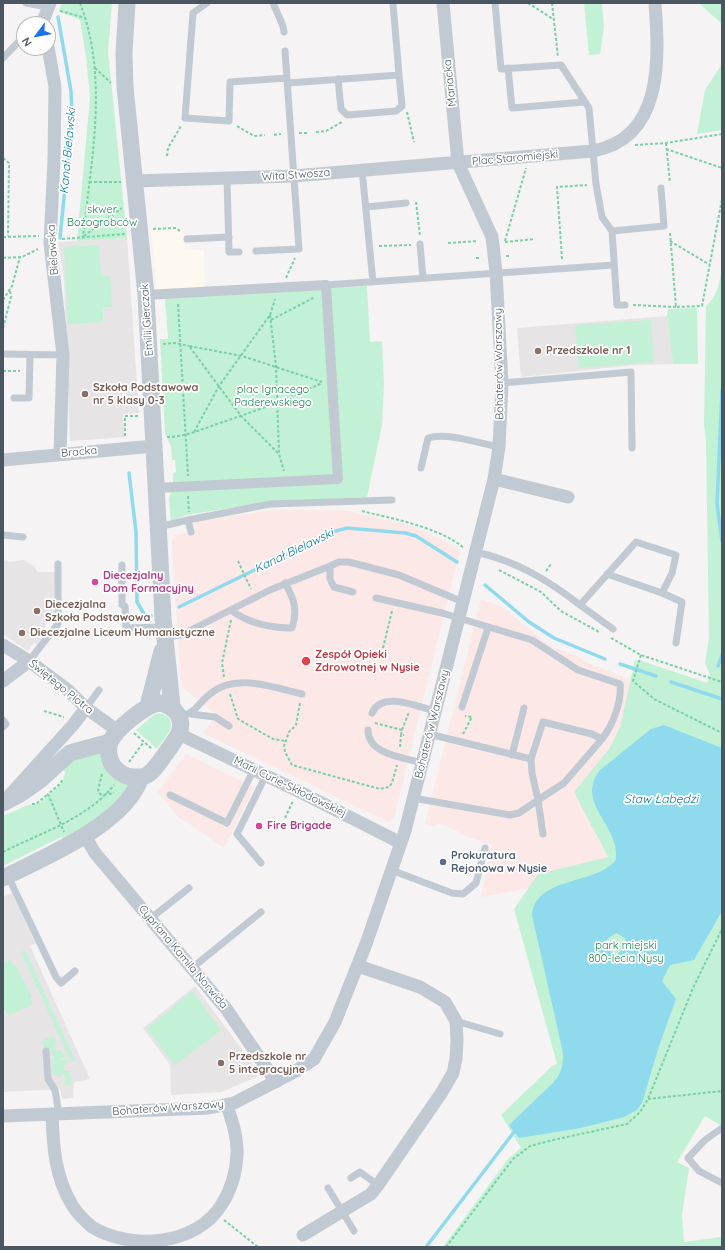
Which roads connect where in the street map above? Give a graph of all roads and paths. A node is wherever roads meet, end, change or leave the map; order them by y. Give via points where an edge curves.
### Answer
1 (26, 3) edge
2 (80, 3) edge
3 (128, 3) edge
4 (207, 3) edge
5 (273, 3) edge
6 (393, 3) edge
7 (443, 3) edge
8 (495, 3) edge
9 (528, 3) edge
10 (552, 3) edge
11 (655, 3) edge
12 (49, 5) edge
13 (44, 16) edge
14 (86, 18) junction
15 (553, 19) junction
16 (284, 32) dead end
17 (16, 44) edge
18 (285, 51) dead end
19 (50, 56) edge
20 (3, 58) edge
21 (561, 65) junction
22 (95, 67) junction
23 (508, 68) junction
24 (399, 75) junction
25 (288, 80) junction
26 (338, 80) junction
27 (115, 87) dead end
28 (584, 102) junction
29 (402, 106) junction
30 (347, 115) junction
31 (185, 118) junction
32 (230, 121) junction
33 (316, 132) dead end
34 (722, 134) edge
35 (265, 135) dead end
36 (623, 140) junction
37 (414, 142) dead end
38 (666, 143) junction
39 (666, 149) junction
40 (593, 151) junction
41 (167, 156) dead end
42 (528, 156) junction
43 (3, 158) edge
44 (458, 163) junction
45 (722, 168) edge
46 (362, 170) junction
47 (294, 176) junction
48 (227, 178) junction
49 (134, 181) junction
50 (89, 182) junction
51 (596, 184) junction
52 (661, 188) joint
53 (3, 194) edge
54 (8, 194) junction
55 (722, 199) edge
56 (406, 203) joint
57 (126, 205) dead end
58 (366, 207) junction
59 (664, 226) junction
60 (149, 229) dead end
61 (612, 231) junction
62 (129, 234) dead end
63 (8, 236) junction
64 (3, 237) edge
65 (83, 237) junction
66 (229, 237) junction
67 (50, 239) junction
68 (187, 239) joint
69 (535, 239) dead end
70 (478, 241) dead end
71 (670, 241) junction
72 (448, 243) dead end
73 (420, 244) junction
74 (370, 247) junction
75 (298, 249) junction
76 (256, 251) dead end
77 (239, 252) dead end
78 (506, 256) dead end
79 (511, 256) dead end
80 (20, 257) junction
81 (3, 258) edge
82 (476, 258) dead end
83 (480, 258) dead end
84 (710, 264) junction
85 (614, 265) junction
86 (563, 268) junction
87 (496, 272) junction
88 (423, 278) junction
89 (373, 282) junction
90 (280, 287) junction
91 (327, 288) junction
92 (10, 290) junction
93 (178, 293) junction
94 (146, 295) junction
95 (3, 300) edge
96 (625, 305) joint
97 (676, 307) junction
98 (270, 315) junction
99 (271, 320) junction
100 (3, 328) edge
101 (158, 344) dead end
102 (181, 344) junction
103 (189, 346) junction
104 (3, 354) edge
105 (30, 355) junction
106 (63, 355) junction
107 (242, 356) junction
108 (276, 366) junction
109 (29, 370) junction
110 (3, 371) edge
111 (328, 382) junction
112 (502, 383) junction
113 (219, 386) junction
114 (14, 398) dead end
115 (278, 403) junction
116 (143, 415) dead end
117 (241, 416) junction
118 (194, 432) junction
119 (185, 435) junction
120 (125, 436) dead end
121 (160, 442) junction
122 (499, 447) junction
123 (632, 448) dead end
124 (60, 454) junction
125 (279, 454) junction
126 (3, 460) edge
127 (421, 468) dead end
128 (494, 479) junction
129 (287, 482) junction
130 (188, 487) junction
131 (156, 488) junction
132 (568, 497) dead end
133 (392, 500) dead end
134 (354, 501) junction
135 (188, 520) junction
136 (158, 527) junction
137 (191, 532) dead end
138 (3, 535) edge
139 (23, 538) dead end
140 (471, 550) junction
141 (238, 561) dead end
142 (58, 564) dead end
143 (122, 565) dead end
144 (330, 566) junction
145 (498, 569) dead end
146 (607, 574) junction
147 (285, 584) junction
148 (250, 589) dead end
149 (353, 592) dead end
150 (662, 593) junction
151 (376, 598) dead end
152 (394, 602) junction
153 (463, 602) junction
154 (580, 605) junction
155 (231, 610) junction
156 (459, 618) junction
157 (164, 627) junction
158 (488, 628) junction
159 (613, 629) dead end
160 (601, 633) dead end
161 (608, 636) dead end
162 (676, 643) dead end
163 (3, 645) edge
164 (383, 648) dead end
165 (641, 655) junction
166 (29, 661) junction
167 (3, 681) edge
168 (722, 682) edge
169 (99, 690) dead end
170 (302, 694) joint
171 (412, 705) junction
172 (148, 706) junction
173 (462, 707) joint
174 (86, 708) junction
175 (524, 708) dead end
176 (44, 711) dead end
177 (435, 711) junction
178 (372, 713) dead end
179 (180, 718) junction
180 (3, 720) edge
181 (374, 722) dead end
182 (73, 725) junction
183 (229, 726) dead end
184 (3, 727) edge
185 (368, 730) dead end
186 (402, 730) junction
187 (722, 733) edge
188 (120, 734) junction
189 (430, 734) junction
190 (602, 739) junction
191 (459, 742) junction
192 (143, 743) junction
193 (153, 750) dead end
194 (512, 755) junction
195 (400, 756) junction
196 (531, 759) junction
197 (61, 761) junction
198 (422, 762) junction
199 (128, 764) dead end
200 (254, 769) junction
201 (266, 775) junction
202 (141, 777) junction
203 (115, 783) dead end
204 (298, 790) junction
205 (99, 793) dead end
206 (170, 795) dead end
207 (413, 798) junction
208 (538, 800) junction
209 (98, 801) junction
210 (3, 803) edge
211 (285, 818) dead end
212 (61, 824) junction
213 (543, 834) dead end
214 (85, 836) junction
215 (401, 843) junction
216 (68, 844) junction
217 (486, 848) dead end
218 (3, 852) edge
219 (261, 863) dead end
220 (391, 870) junction
221 (6, 877) edge
222 (189, 888) dead end
223 (261, 912) dead end
224 (151, 918) junction
225 (722, 929) edge
226 (358, 966) junction
227 (192, 968) junction
228 (75, 972) dead end
229 (456, 1021) junction
230 (500, 1034) dead end
231 (46, 1051) dead end
232 (276, 1082) junction
233 (722, 1091) edge
234 (648, 1099) junction
235 (227, 1105) junction
236 (56, 1114) junction
237 (3, 1116) edge
238 (722, 1128) edge
239 (351, 1178) dead end
240 (722, 1183) edge
241 (378, 1185) junction
242 (328, 1188) dead end
243 (342, 1212) junction
244 (215, 1213) junction
245 (354, 1231) dead end
246 (303, 1235) dead end
247 (258, 1247) edge
248 (446, 1247) edge

1 - 12 lane
2 - 14 path
3 - 49 street, Emilii Gierczak via 124,53 125,87
4 - 31 lane via 193,13
5 - 16 lane
6 - 24 lane
7 - 44 street, Mariacka
8 - 23 lane via 501,69
9 - 15 path
10 - 15 path
11 - 36 street via 656,81 642,119
12 - 13 street
12 - 14 path
14 - 22 path
15 - 21 path via 556,54
17 - 20 lane
18 - 25 lane
19 - 67 street, Bielawska via 55,87
21 - 23 lane
21 - 28 lane
22 - 27 path
22 - 50 path via 97,115
23 - 28 lane via 512,108
24 - 26 lane
24 - 29 lane
25 - 26 lane
25 - 32 lane via 230,82
25 - 47 lane
26 - 30 lane via 341,109
28 - 40 lane via 589,108
29 - 30 lane via 396,111
29 - 37 path via 407,110
30 - 33 path via 344,121 326,131
31 - 32 lane
31 - 41 path via 168,148
32 - 35 path via 254,136
34 - 38 path
36 - 38 path via 637,146
36 - 40 street, Plac Staromiejski via 613,146
38 - 39 path
39 - 45 path
39 - 52 path via 670,186
40 - 42 street, Plac Staromiejski
40 - 51 lane
42 - 44 street, Plac Staromiejski
42 - 69 path via 505,242
43 - 54 path via 9,163
44 - 46 street, Wita Stwosza
44 - 87 street, Plac Staromiejski via 492,237
46 - 47 street, Wita Stwosza
46 - 58 lane
47 - 48 street, Wita Stwosza
47 - 75 lane
48 - 49 street, Wita Stwosza
48 - 66 lane
49 - 50 path
49 - 94 street, Emilii Gierczak
50 - 65 path
51 - 61 lane via 602,217
51 - 86 path via 557,187
52 - 59 lane
53 - 54 path
54 - 63 path
55 - 84 path
56 - 58 lane
56 - 73 path via 416,202
57 - 65 path
58 - 74 lane
59 - 61 lane
59 - 71 path via 669,232
60 - 68 path via 176,228
61 - 85 lane
62 - 65 path
63 - 64 path
63 - 67 path
65 - 67 path
66 - 68 lane
66 - 77 lane via 229,252
67 - 80 path
67 - 106 street, Bielawska
70 - 72 path
71 - 84 path
71 - 97 path
73 - 74 path
73 - 88 lane
74 - 89 lane
75 - 76 lane
75 - 90 path
78 - 79 path
80 - 81 path
80 - 92 path
82 - 83 path
84 - 97 path via 702,306
85 - 86 lane
85 - 96 lane via 617,305
86 - 87 lane
87 - 88 lane
87 - 112 street, Bohaterów Warszawy
88 - 89 lane
89 - 91 lane
90 - 91 street
90 - 93 street
90 - 98 path
91 - 99 path
91 - 111 street
92 - 95 path
92 - 100 path via 11,297
93 - 94 street
93 - 102 path
94 - 121 street, Emilii Gierczak
96 - 97 path
98 - 99 path
98 - 107 path
99 - 108 path
101 - 102 path
102 - 103 path
102 - 119 path
103 - 107 path
103 - 113 path
104 - 105 lane
105 - 106 lane
105 - 109 lane
106 - 124 street, Bielawska
107 - 108 path
107 - 113 path
108 - 111 path
108 - 115 path
109 - 110 path
109 - 114 lane via 29,398
111 - 115 path
111 - 129 street via 338,479
112 - 122 street, Bohaterów Warszawy
112 - 123 lane via 631,372
113 - 117 path
113 - 118 path
115 - 117 path
115 - 125 path
116 - 120 path via 125,416
117 - 118 path
117 - 125 path
118 - 119 path
119 - 121 path
119 - 130 path
121 - 124 street, Bracka
121 - 131 street, Emilii Gierczak
122 - 127 lane via 436,435 428,438
122 - 128 street, Bohaterów Warszawy
124 - 126 street, Bracka
125 - 129 path
128 - 132 street
128 - 140 street, Bohaterów Warszawy
129 - 130 street
130 - 131 street
130 - 135 path
131 - 136 street, Emilii Gierczak
133 - 134 lane
134 - 135 lane via 270,504
134 - 140 path via 361,511 411,523
135 - 136 lane
135 - 137 lane
136 - 157 street, Emilii Gierczak
138 - 139 lane
140 - 153 street, Bohaterów Warszawy
140 - 154 lane via 543,577
141 - 148 path
142 - 166 lane via 58,624
143 - 157 lane via 122,605 125,606 126,628
144 - 147 lane
144 - 149 lane via 330,579 334,587
144 - 153 lane via 349,562 399,575
145 - 160 path via 541,592 561,611
146 - 150 lane
146 - 150 lane via 636,542 676,555 672,573
146 - 154 lane
147 - 155 lane
147 - 155 lane via 295,603 296,616 292,628 280,628 243,619
150 - 162 lane via 682,602
151 - 152 lane
152 - 156 lane
152 - 164 path
153 - 156 street, Bohaterów Warszawy
154 - 159 lane
155 - 157 lane via 181,635
156 - 158 lane
156 - 177 street, Bohaterów Warszawy
157 - 172 street, Emilii Gierczak
157 - 179 street, Emilii Gierczak
158 - 173 lane
158 - 190 lane via 532,640 578,670 620,684 621,694 608,732
161 - 165 path
163 - 166 street, Świętego Piotra
165 - 168 path
165 - 187 path via 633,681 654,699
166 - 167 street
166 - 174 street, Świętego Piotra via 69,691
169 - 174 lane
170 - 179 lane via 251,682 227,685 211,693
170 - 195 path via 296,725 289,732 284,746 292,765 385,789 392,783
171 - 177 lane
171 - 178 lane via 388,701 379,704
171 - 186 path
172 - 179 street via 159,703
172 - 188 street
173 - 191 path via 463,715 472,717
174 - 182 street
174 - 188 street, Świętego Piotra
175 - 194 lane
176 - 182 path via 62,715
177 - 189 street, Bohaterów Warszawy
179 - 183 lane via 215,718
179 - 200 street, Marii Curie-Skłodowskiej
179 - 202 street via 158,764 150,773
180 - 184 lane via 6,724
181 - 186 path
182 - 210 street
185 - 195 lane via 370,739 378,749
186 - 195 path
188 - 192 path
188 - 197 street via 70,753
188 - 202 street via 108,752 112,764 121,774
189 - 191 lane
189 - 198 street, Bohaterów Warszawy
190 - 196 lane via 592,734 543,722
190 - 208 lane via 564,783
191 - 194 lane
192 - 193 path
192 - 199 path
194 - 196 lane
195 - 198 lane
196 - 208 lane
197 - 210 street via 27,789
197 - 212 path via 64,772 61,783 48,794
198 - 207 street, Bohaterów Warszawy
200 - 201 street, Marii Curie-Skłodowskiej
200 - 206 lane via 227,823
201 - 204 street, Marii Curie-Skłodowskiej
201 - 219 lane via 237,834
202 - 214 street via 137,789 121,808
203 - 209 path
204 - 211 path
204 - 215 street, Marii Curie-Skłodowskiej
205 - 209 path
207 - 208 lane via 510,815 519,813
207 - 215 street, Bohaterów Warszawy
208 - 213 lane
209 - 212 path
212 - 216 path
212 - 218 path
214 - 216 street
214 - 224 street, Cypriana Kamila Norwida via 95,853
215 - 220 street, Bohaterów Warszawy
216 - 221 street
217 - 220 lane via 476,883 463,894 452,893
220 - 226 street, Bohaterów Warszawy
221 - 228 lane via 56,977 61,983
222 - 224 lane
223 - 227 lane
224 - 227 street, Cypriana Kamila Norwida
225 - 234 path via 693,988
226 - 229 street via 420,987 445,1002
226 - 232 street, Bohaterów Warszawy via 335,1022 314,1059
227 - 232 street, Cypriana Kamila Norwida via 227,1010
229 - 230 lane
229 - 241 street via 456,1059 453,1073
231 - 236 lane via 48,1079 55,1090
232 - 235 street, Bohaterów Warszawy
233 - 234 path
234 - 248 path via 640,1112 627,1124 553,1140 522,1151 509,1164
235 - 236 street, Bohaterów Warszawy via 209,1108
235 - 244 street via 236,1141 236,1164 227,1194
236 - 237 street, Bohaterów Warszawy
236 - 244 street via 55,1160 59,1177 72,1206 97,1232 127,1244 159,1245 188,1235
238 - 240 lane via 705,1140 688,1158 699,1170
239 - 241 lane via 360,1172
241 - 243 street via 371,1194
242 - 243 lane
243 - 245 lane
243 - 246 street
244 - 247 path

